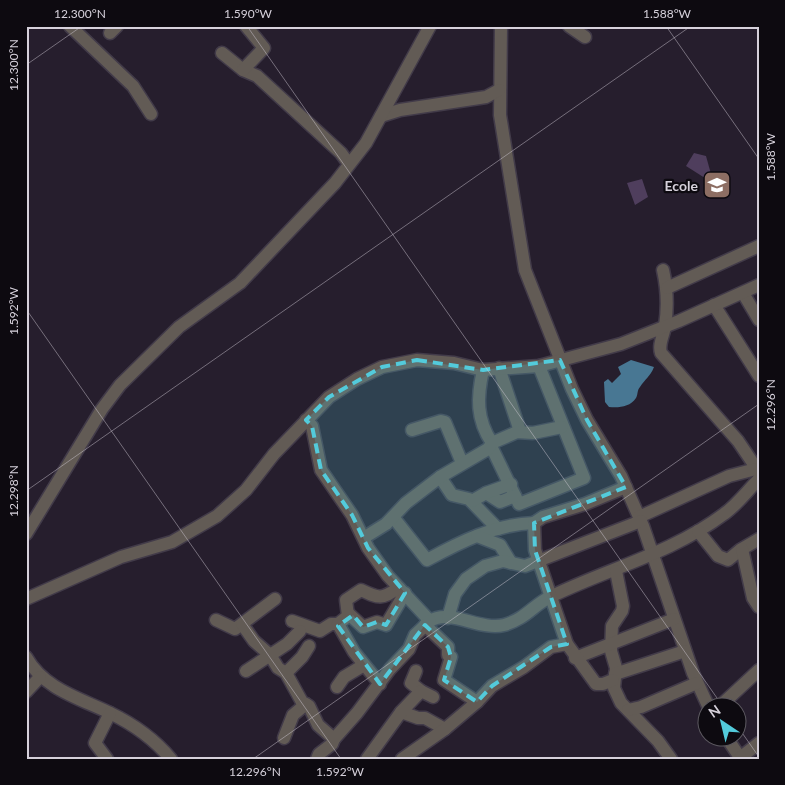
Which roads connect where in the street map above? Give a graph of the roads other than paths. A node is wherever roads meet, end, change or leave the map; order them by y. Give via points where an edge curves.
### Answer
1 (70, 26) edge
2 (246, 26) edge
3 (430, 26) edge
4 (501, 26) edge
5 (569, 26) edge
6 (585, 37) dead end
7 (222, 54) dead end
8 (243, 70) junction
9 (500, 90) junction
10 (151, 114) dead end
11 (381, 116) junction
12 (349, 164) junction
13 (759, 246) edge
14 (663, 270) dead end
15 (759, 285) edge
16 (667, 288) junction
17 (743, 293) junction
18 (714, 305) junction
19 (759, 320) edge
20 (665, 326) junction
21 (560, 360) junction
22 (539, 366) junction
23 (498, 368) junction
24 (484, 370) junction
25 (759, 376) edge
26 (306, 420) junction
27 (562, 427) junction
28 (412, 430) dead end
29 (520, 431) junction
30 (492, 445) junction
31 (462, 463) junction
32 (758, 473) edge
33 (440, 477) junction
34 (626, 487) junction
35 (513, 490) junction
36 (472, 501) junction
37 (393, 517) junction
38 (640, 519) junction
39 (534, 523) junction
40 (498, 529) junction
41 (698, 531) junction
42 (26, 534) edge
43 (477, 536) junction
44 (365, 538) junction
45 (759, 539) edge
46 (742, 549) junction
47 (654, 555) junction
48 (538, 559) junction
49 (511, 563) junction
50 (616, 571) junction
51 (402, 590) junction
52 (550, 597) junction
53 (26, 599) edge
54 (275, 599) dead end
55 (759, 607) edge
56 (349, 614) junction
57 (448, 618) junction
58 (674, 619) junction
59 (216, 620) dead end
60 (428, 623) junction
61 (242, 624) junction
62 (338, 624) junction
63 (612, 642) junction
64 (567, 644) junction
65 (309, 646) dead end
66 (685, 651) junction
67 (270, 655) junction
68 (26, 657) edge
69 (575, 658) junction
70 (364, 665) junction
71 (759, 670) edge
72 (246, 671) dead end
73 (416, 671) dead end
74 (286, 673) junction
75 (40, 677) junction
76 (614, 677) junction
77 (697, 683) junction
78 (380, 684) junction
79 (337, 688) dead end
80 (421, 691) junction
81 (26, 692) edge
82 (433, 697) dead end
83 (704, 698) edge
84 (729, 698) edge
85 (477, 702) junction
86 (306, 704) junction
87 (628, 710) junction
88 (401, 712) junction
89 (110, 713) junction
90 (445, 729) junction
91 (284, 738) dead end
92 (334, 739) junction
93 (428, 740) junction
94 (759, 744) edge
95 (741, 758) edge
96 (107, 759) edge
97 (171, 759) edge
98 (317, 759) edge
99 (367, 759) edge
100 (402, 759) edge
101 (414, 759) edge
102 (671, 759) edge

1 - 10 street via 133,86
2 - 8 street via 264,48
3 - 11 street
4 - 9 street
5 - 6 street
7 - 8 street
8 - 12 street via 257,76
9 - 11 street via 486,96
9 - 21 street via 502,132 524,263
11 - 12 street
12 - 42 street via 317,203 240,283 179,327 120,385
13 - 16 street
14 - 16 street
15 - 17 street
16 - 20 street
17 - 18 street
17 - 19 street
18 - 20 street
18 - 25 street
20 - 21 street via 613,346
20 - 32 street via 660,348 664,357 738,441
21 - 22 street
21 - 34 street via 587,420
22 - 23 street
22 - 27 street
23 - 24 street
23 - 29 street
24 - 26 street via 417,360 382,367 329,397
24 - 30 street via 479,388 479,418
26 - 44 street via 312,426 321,470
26 - 53 street via 246,490 217,516 172,542 121,557
27 - 29 street via 534,433
27 - 35 street via 580,463 583,480 522,504 519,504
28 - 31 street via 444,422
29 - 30 street
30 - 31 street
30 - 35 street
31 - 33 street
32 - 38 street via 729,476
32 - 41 street via 726,513
33 - 36 street via 452,495
33 - 37 street
34 - 38 street
34 - 39 street
35 - 36 street via 500,502 486,493
36 - 40 street
37 - 43 street via 427,560
37 - 44 street
38 - 47 street
38 - 48 street via 551,557
39 - 40 street
39 - 48 street
40 - 43 street
41 - 46 street via 718,556 728,560
41 - 47 street
43 - 49 street via 500,545
44 - 51 street via 368,548
45 - 46 street
46 - 55 street
47 - 50 street
47 - 58 street
48 - 49 street via 524,566
48 - 52 street
49 - 57 street via 503,561 485,566 466,579 455,594
50 - 52 street
50 - 63 street via 623,606 612,626
51 - 56 street via 377,598 361,590 356,591 346,600
51 - 56 street via 386,625 377,622 363,627
51 - 60 street
52 - 57 street via 526,616 503,625 487,627
52 - 64 street
54 - 61 street
56 - 62 street
57 - 60 street via 436,617
58 - 63 street
58 - 66 street
59 - 61 street via 235,629
60 - 78 street via 415,635 409,649
60 - 85 street via 448,647 451,657 444,680
61 - 67 street
62 - 67 street via 331,624 320,631 296,626
62 - 70 street
63 - 69 street
63 - 76 street
64 - 69 street
64 - 85 street via 551,646 492,686
65 - 74 street
66 - 76 street
66 - 77 street
67 - 72 street
67 - 74 street via 278,668
68 - 75 street
69 - 76 street via 596,684 603,684
70 - 78 street
70 - 79 street via 344,677
71 - 84 street
73 - 80 street via 411,683
74 - 86 street
75 - 81 street
75 - 89 street
76 - 87 street via 616,694
77 - 83 street
77 - 87 street
78 - 92 street
80 - 82 street
80 - 88 street
85 - 90 street
86 - 91 street via 293,715
86 - 92 street via 318,725
87 - 102 street
88 - 90 street via 425,718
88 - 99 street
89 - 96 street via 95,743
89 - 97 street via 148,737
90 - 93 street
92 - 98 street
93 - 100 street
93 - 101 street
94 - 95 street

